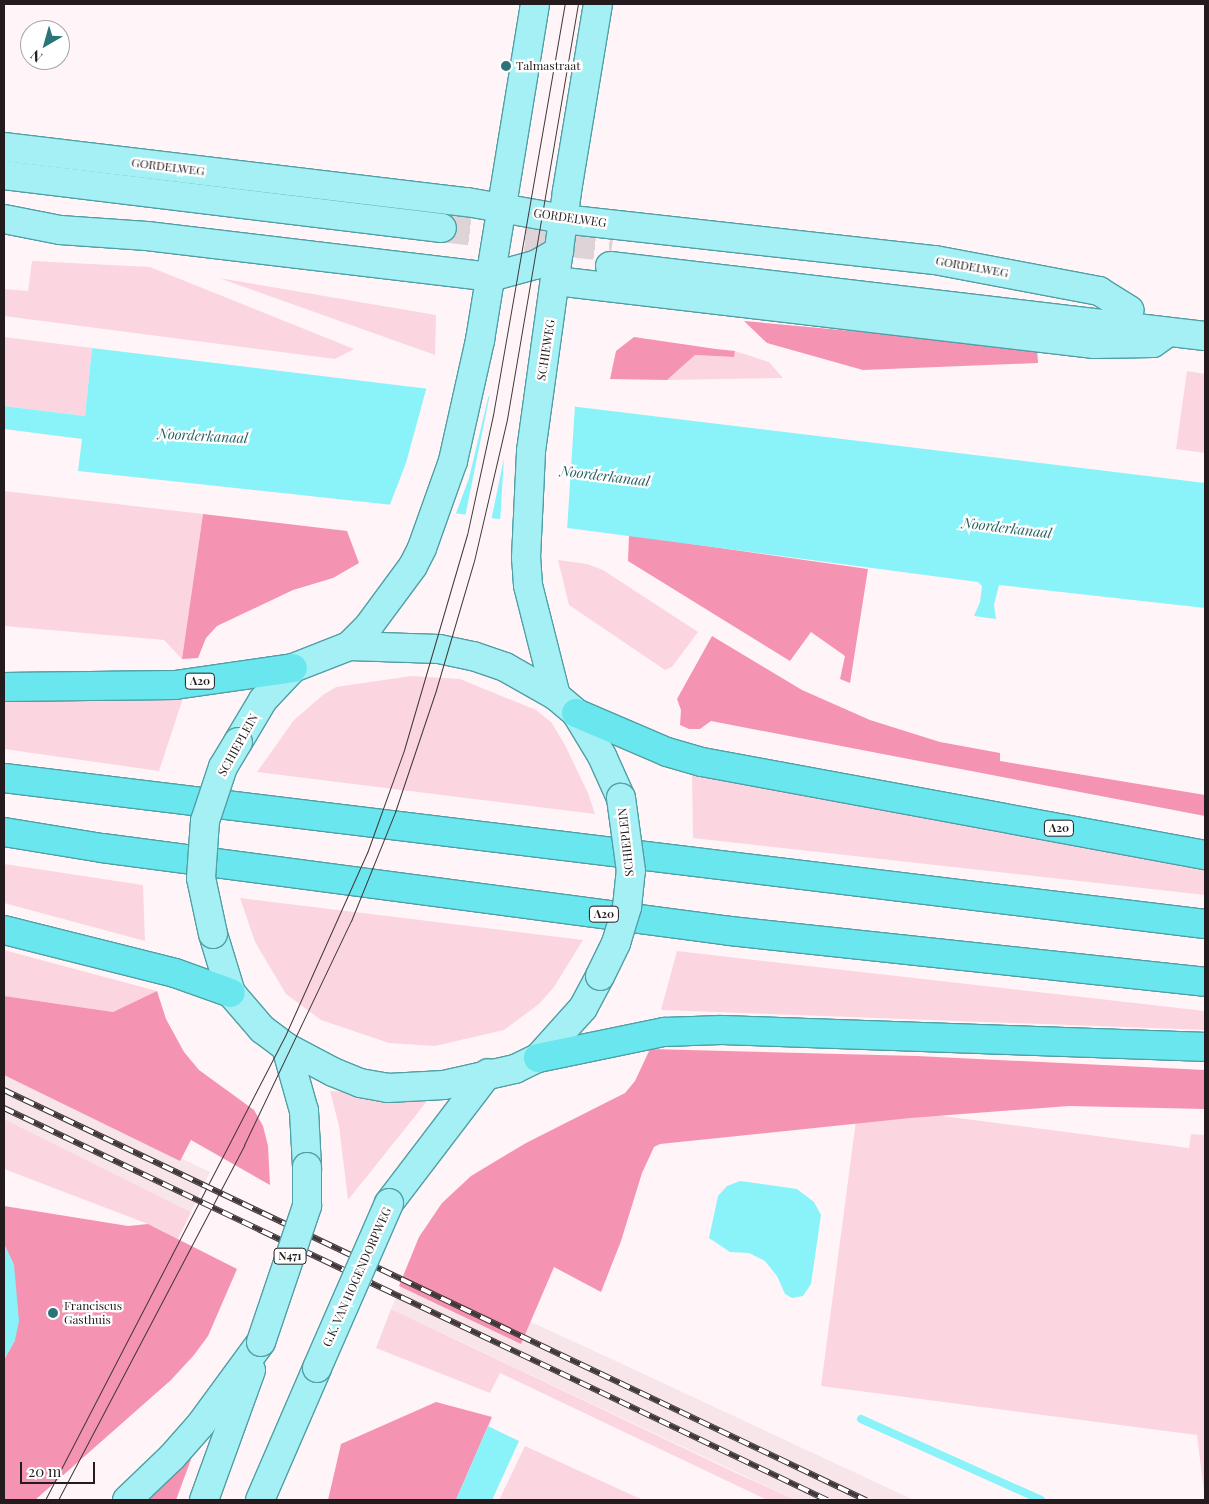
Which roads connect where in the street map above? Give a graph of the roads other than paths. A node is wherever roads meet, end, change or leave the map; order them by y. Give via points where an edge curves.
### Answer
1 (535, 4) edge
2 (598, 4) edge
3 (4, 147) edge
4 (4, 175) edge
5 (4, 192) edge
6 (502, 207) junction
7 (4, 219) edge
8 (563, 219) junction
9 (560, 251) junction
10 (491, 277) junction
11 (556, 281) junction
12 (1129, 310) junction
13 (1205, 320) edge
14 (1169, 332) junction
15 (1205, 336) edge
16 (350, 646) junction
17 (292, 668) junction
18 (4, 687) edge
19 (556, 696) junction
20 (576, 713) junction
21 (4, 778) edge
22 (4, 832) edge
23 (1205, 855) edge
24 (1205, 924) edge
25 (4, 930) edge
26 (1205, 982) edge
27 (231, 994) junction
28 (286, 1047) junction
29 (1205, 1047) edge
30 (538, 1058) junction
31 (488, 1074) junction
32 (261, 1342) junction
33 (127, 1500) edge
34 (204, 1500) edge
35 (260, 1500) edge

1 - 6 main road
2 - 8 main road, SCHIEWEG
3 - 6 main road, GORDELWEG
4 - 5 main road via 441,236
6 - 8 main road, GORDELWEG
6 - 10 main road
7 - 10 main road via 60,230 148,236
8 - 9 main road, SCHIEWEG
8 - 12 main road, GORDELWEG via 935,260 1099,291
9 - 10 main road via 535,265
9 - 11 main road, SCHIEWEG
10 - 16 main road via 453,461 422,548 368,627
11 - 14 main road via 1094,344 1153,343
11 - 19 main road, SCHIEWEG via 531,451 526,558 528,586
12 - 13 main road, GORDELWEG
12 - 14 main road, GORDELWEG via 611,257
14 - 15 main road, GORDELWEG
16 - 17 main road, SCHIEPLEIN
16 - 19 main road, SCHIEPLEIN via 439,649 472,656 505,667
17 - 18 highway, A20 via 175,685
17 - 27 main road, SCHIEPLEIN, bridge via 264,700 238,742 224,767 205,821 201,878
19 - 20 main road, SCHIEPLEIN
20 - 23 highway, A20 via 660,749 702,762
20 - 30 main road, SCHIEPLEIN, bridge via 602,756 621,798 631,871 627,907 616,943 600,976 584,1008
21 - 24 highway
22 - 26 highway, A20 via 102,848 730,931
25 - 27 highway via 175,973
27 - 28 main road, SCHIEPLEIN via 262,1029
28 - 31 main road, SCHIEPLEIN via 360,1083 388,1088 444,1085
28 - 32 main road, N471, bridge via 304,1111 307,1206
29 - 30 highway via 722,1030 664,1032
30 - 31 main road, SCHIEPLEIN via 515,1069
31 - 35 main road, G.K. VAN HOGENDORPWEG, bridge via 389,1203
32 - 33 main road via 201,1424
32 - 34 main road, N471

